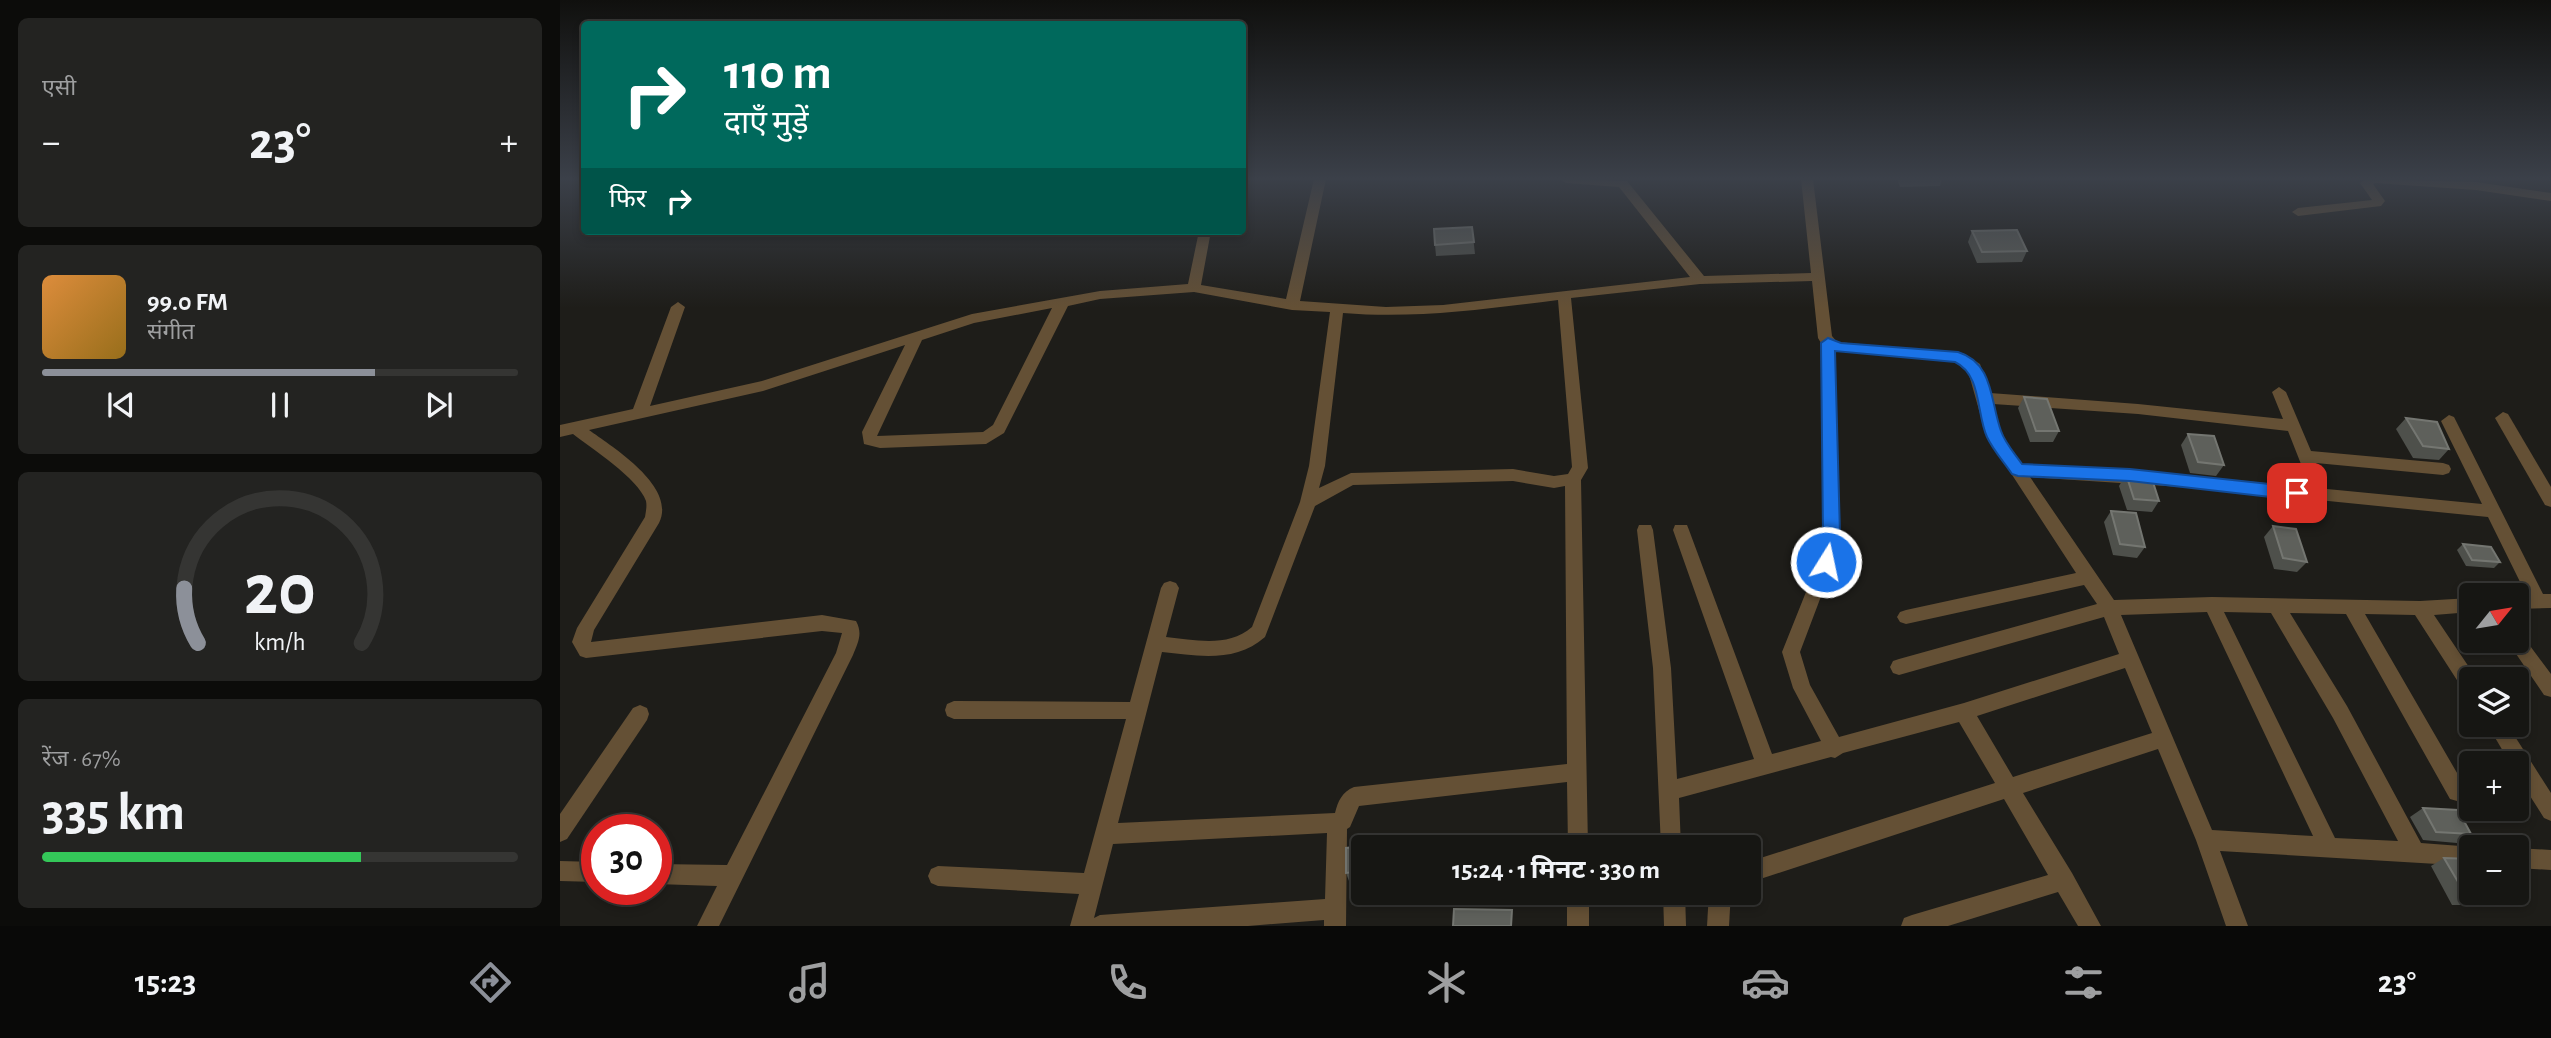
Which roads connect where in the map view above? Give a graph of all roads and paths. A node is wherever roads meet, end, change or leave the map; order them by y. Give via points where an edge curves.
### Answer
1 (1310, 222) edge
2 (1655, 222) edge
3 (1812, 222) edge
4 (1204, 235) edge
5 (1819, 277) junction
6 (1700, 280) junction
7 (1194, 288) junction
8 (1564, 294) junction
9 (1063, 301) junction
10 (1292, 305) junction
11 (678, 307) dead end
12 (1337, 310) junction
13 (917, 336) junction
14 (1828, 343) junction
15 (2279, 392) dead end
16 (1984, 398) junction
17 (639, 414) junction
18 (2503, 418) dead end
19 (2449, 421) dead end
20 (2291, 426) junction
21 (568, 429) edge
22 (2305, 456) junction
23 (2443, 469) dead end
24 (2018, 470) junction
25 (1573, 479) junction
26 (2322, 496) junction
27 (2551, 501) edge
28 (1308, 502) junction
29 (2493, 511) junction
30 (1645, 530) dead end
31 (1681, 530) dead end
32 (2088, 577) junction
33 (1170, 588) dead end
34 (2544, 601) edge
35 (2212, 604) junction
36 (2276, 605) junction
37 (2351, 606) junction
38 (2459, 606) edge
39 (2109, 608) junction
40 (2420, 608) junction
41 (1906, 617) dead end
42 (1156, 644) junction
43 (2525, 653) edge
44 (2130, 659) junction
45 (1899, 667) dead end
46 (2459, 667) edge
47 (2551, 689) edge
48 (954, 710) dead end
49 (1138, 711) junction
50 (1964, 712) junction
51 (640, 714) dead end
52 (2504, 737) edge
53 (2164, 738) junction
54 (1835, 749) junction
55 (1766, 766) junction
56 (1577, 772) junction
57 (1669, 790) junction
58 (2011, 790) junction
59 (2457, 792) dead end
60 (2551, 811) edge
61 (1337, 823) junction
62 (560, 832) edge
63 (1105, 834) junction
64 (1578, 835) edge
65 (1671, 835) edge
66 (2206, 840) junction
67 (2329, 848) junction
68 (2415, 852) junction
69 (2459, 855) edge
70 (2529, 859) edge
71 (2551, 860) edge
72 (1761, 869) edge
73 (560, 872) edge
74 (581, 872) edge
75 (672, 874) edge
76 (732, 876) junction
77 (938, 876) dead end
78 (2065, 880) junction
79 (1092, 884) junction
80 (1578, 905) edge
81 (1674, 905) edge
82 (1719, 905) edge
83 (1335, 918) edge
84 (708, 926) edge
85 (1080, 926) edge
86 (1100, 926) edge
87 (1578, 926) edge
88 (1675, 926) edge
89 (1718, 926) edge
90 (1912, 926) edge
91 (2090, 926) edge
92 (2237, 926) edge

1 - 10 street
2 - 6 street
3 - 5 street
4 - 7 street
5 - 6 street
5 - 14 street
6 - 8 street
7 - 9 street
7 - 10 street
8 - 12 street via 1443,310
8 - 25 street via 1580,468
9 - 13 street
9 - 13 street via 999,429 986,438 869,440
10 - 12 street
11 - 17 street
12 - 28 street via 1317,466
13 - 17 street via 763,386
14 - 16 street via 1958,358 1975,368
14 - 54 street via 1832,535 1791,663
15 - 20 street
16 - 20 street
16 - 24 street via 1994,435
17 - 21 street
18 - 27 street
19 - 29 street
20 - 22 street
21 - 76 street via 645,486 656,508 586,628 581,642 586,650 822,623 850,626 852,636 844,655
22 - 23 street
22 - 26 street
24 - 26 street via 2130,475
24 - 32 street
25 - 28 street via 1554,482 1513,475 1351,479
25 - 56 street
26 - 29 street
28 - 42 street via 1252,642 1227,648
29 - 34 street
30 - 57 street via 1662,668
31 - 55 street
32 - 39 street
32 - 41 street
33 - 42 street
35 - 36 street
35 - 39 street
35 - 67 street
36 - 37 street
36 - 68 street
37 - 40 street
37 - 59 street
38 - 40 street
39 - 44 street
39 - 45 street
40 - 46 street
42 - 49 street
43 - 47 street
44 - 50 street
44 - 53 street
48 - 49 street
49 - 63 street
50 - 54 street
50 - 58 street
51 - 62 street
52 - 60 street
53 - 58 street
53 - 66 street
54 - 55 street
55 - 57 street
56 - 61 street via 1362,795 1350,801 1343,820
56 - 64 street
57 - 65 street
58 - 72 street
58 - 78 street
61 - 63 street
61 - 83 street
63 - 79 street
66 - 67 street
66 - 92 street
67 - 68 street
68 - 69 street
70 - 71 street
73 - 74 street
75 - 76 street
76 - 84 street
77 - 79 street
78 - 90 street
78 - 91 street
79 - 85 street
80 - 87 street
81 - 88 street
82 - 89 street
83 - 86 street

